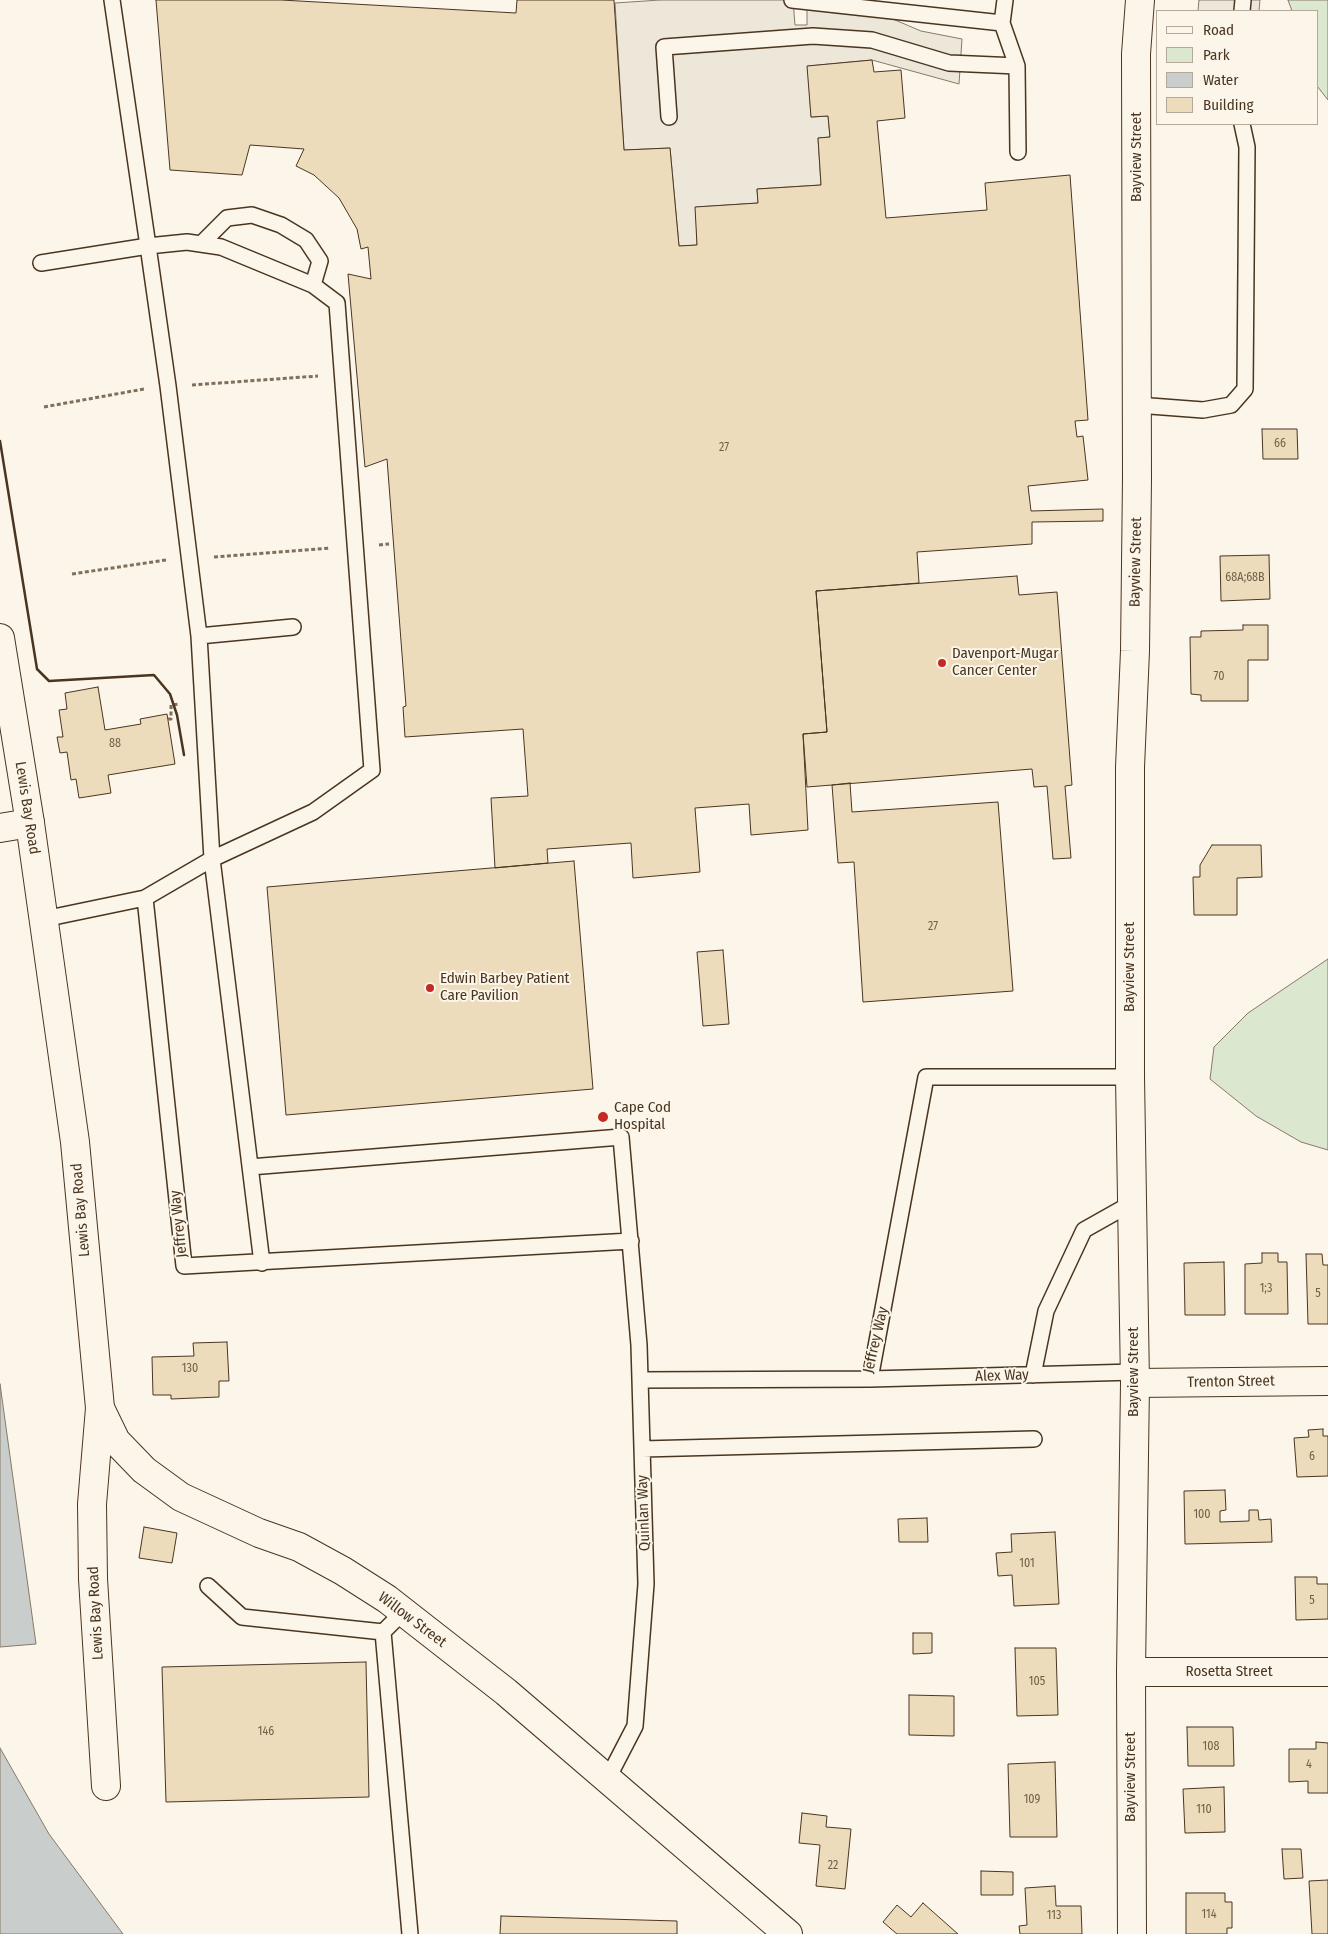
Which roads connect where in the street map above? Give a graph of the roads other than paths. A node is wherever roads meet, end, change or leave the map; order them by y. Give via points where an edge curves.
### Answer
1 (112, 0) edge
2 (792, 0) edge
3 (1005, 0) edge
4 (1140, 0) edge
5 (1002, 23) junction
6 (1016, 66) junction
7 (669, 117) dead end
8 (1242, 125) edge
9 (1018, 152) dead end
10 (201, 244) junction
11 (148, 246) junction
12 (41, 263) dead end
13 (313, 285) junction
14 (1137, 406) junction
15 (293, 627) dead end
16 (199, 636) junction
17 (0, 638) edge
18 (30, 823) junction
19 (0, 828) edge
20 (212, 859) junction
21 (145, 898) junction
22 (44, 919) junction
23 (1130, 1077) junction
24 (250, 1167) junction
25 (1132, 1203) junction
26 (631, 1241) junction
27 (262, 1263) junction
28 (1033, 1375) junction
29 (1135, 1378) junction
30 (870, 1379) junction
31 (640, 1380) junction
32 (1328, 1381) edge
33 (100, 1408) junction
34 (1034, 1439) dead end
35 (642, 1449) junction
36 (208, 1586) dead end
37 (403, 1612) junction
38 (383, 1632) junction
39 (1131, 1672) junction
40 (1328, 1672) edge
41 (608, 1778) junction
42 (106, 1786) dead end
43 (410, 1934) edge
44 (788, 1934) edge
45 (1132, 1934) edge

1 - 11 lane
2 - 5 lane
3 - 5 lane
4 - 14 street, Bayview Street via 1136,54
5 - 6 lane
6 - 7 lane via 949,63 872,40 813,36 664,47
6 - 9 lane
8 - 14 lane via 1247,147 1246,389 1231,406 1203,410
10 - 11 lane via 187,242
10 - 13 lane via 221,246
10 - 13 lane via 227,218 252,215 282,225 306,240 320,260
11 - 12 lane
11 - 16 lane
13 - 20 lane via 337,303 372,770 313,812
14 - 23 street, Bayview Street via 1135,651 1130,768
15 - 16 lane
16 - 20 lane
17 - 18 street, Lewis Bay Road
18 - 19 street
18 - 22 street, Lewis Bay Road
20 - 21 lane
20 - 24 lane
21 - 22 lane
21 - 27 lane, Jeffrey Way via 184,1266
22 - 33 street, Lewis Bay Road via 75,1142
23 - 25 street, Bayview Street
23 - 30 lane, Jeffrey Way via 926,1077
24 - 26 lane, Quinlan Way via 621,1136
24 - 27 lane
25 - 28 lane via 1084,1230 1046,1310
25 - 29 street, Bayview Street
26 - 27 lane, Jeffrey Way
26 - 31 lane, Quinlan Way
28 - 29 lane, Alex Way
28 - 30 lane, Alex Way
29 - 32 street, Trenton Street
29 - 39 street, Bayview Street
30 - 31 lane, Jeffrey Way
31 - 35 lane, Quinlan Way
33 - 37 street, Willow Street via 116,1441 144,1470 181,1497 259,1533 299,1547 343,1571
33 - 42 street, Lewis Bay Road via 92,1504 93,1580
34 - 35 lane
35 - 41 lane, Quinlan Way via 646,1584 636,1726
36 - 38 lane via 242,1617
37 - 38 lane
37 - 41 street, Willow Street via 506,1692
38 - 43 lane
39 - 40 street, Rosetta Street
39 - 45 street, Bayview Street
41 - 44 street, Willow Street

